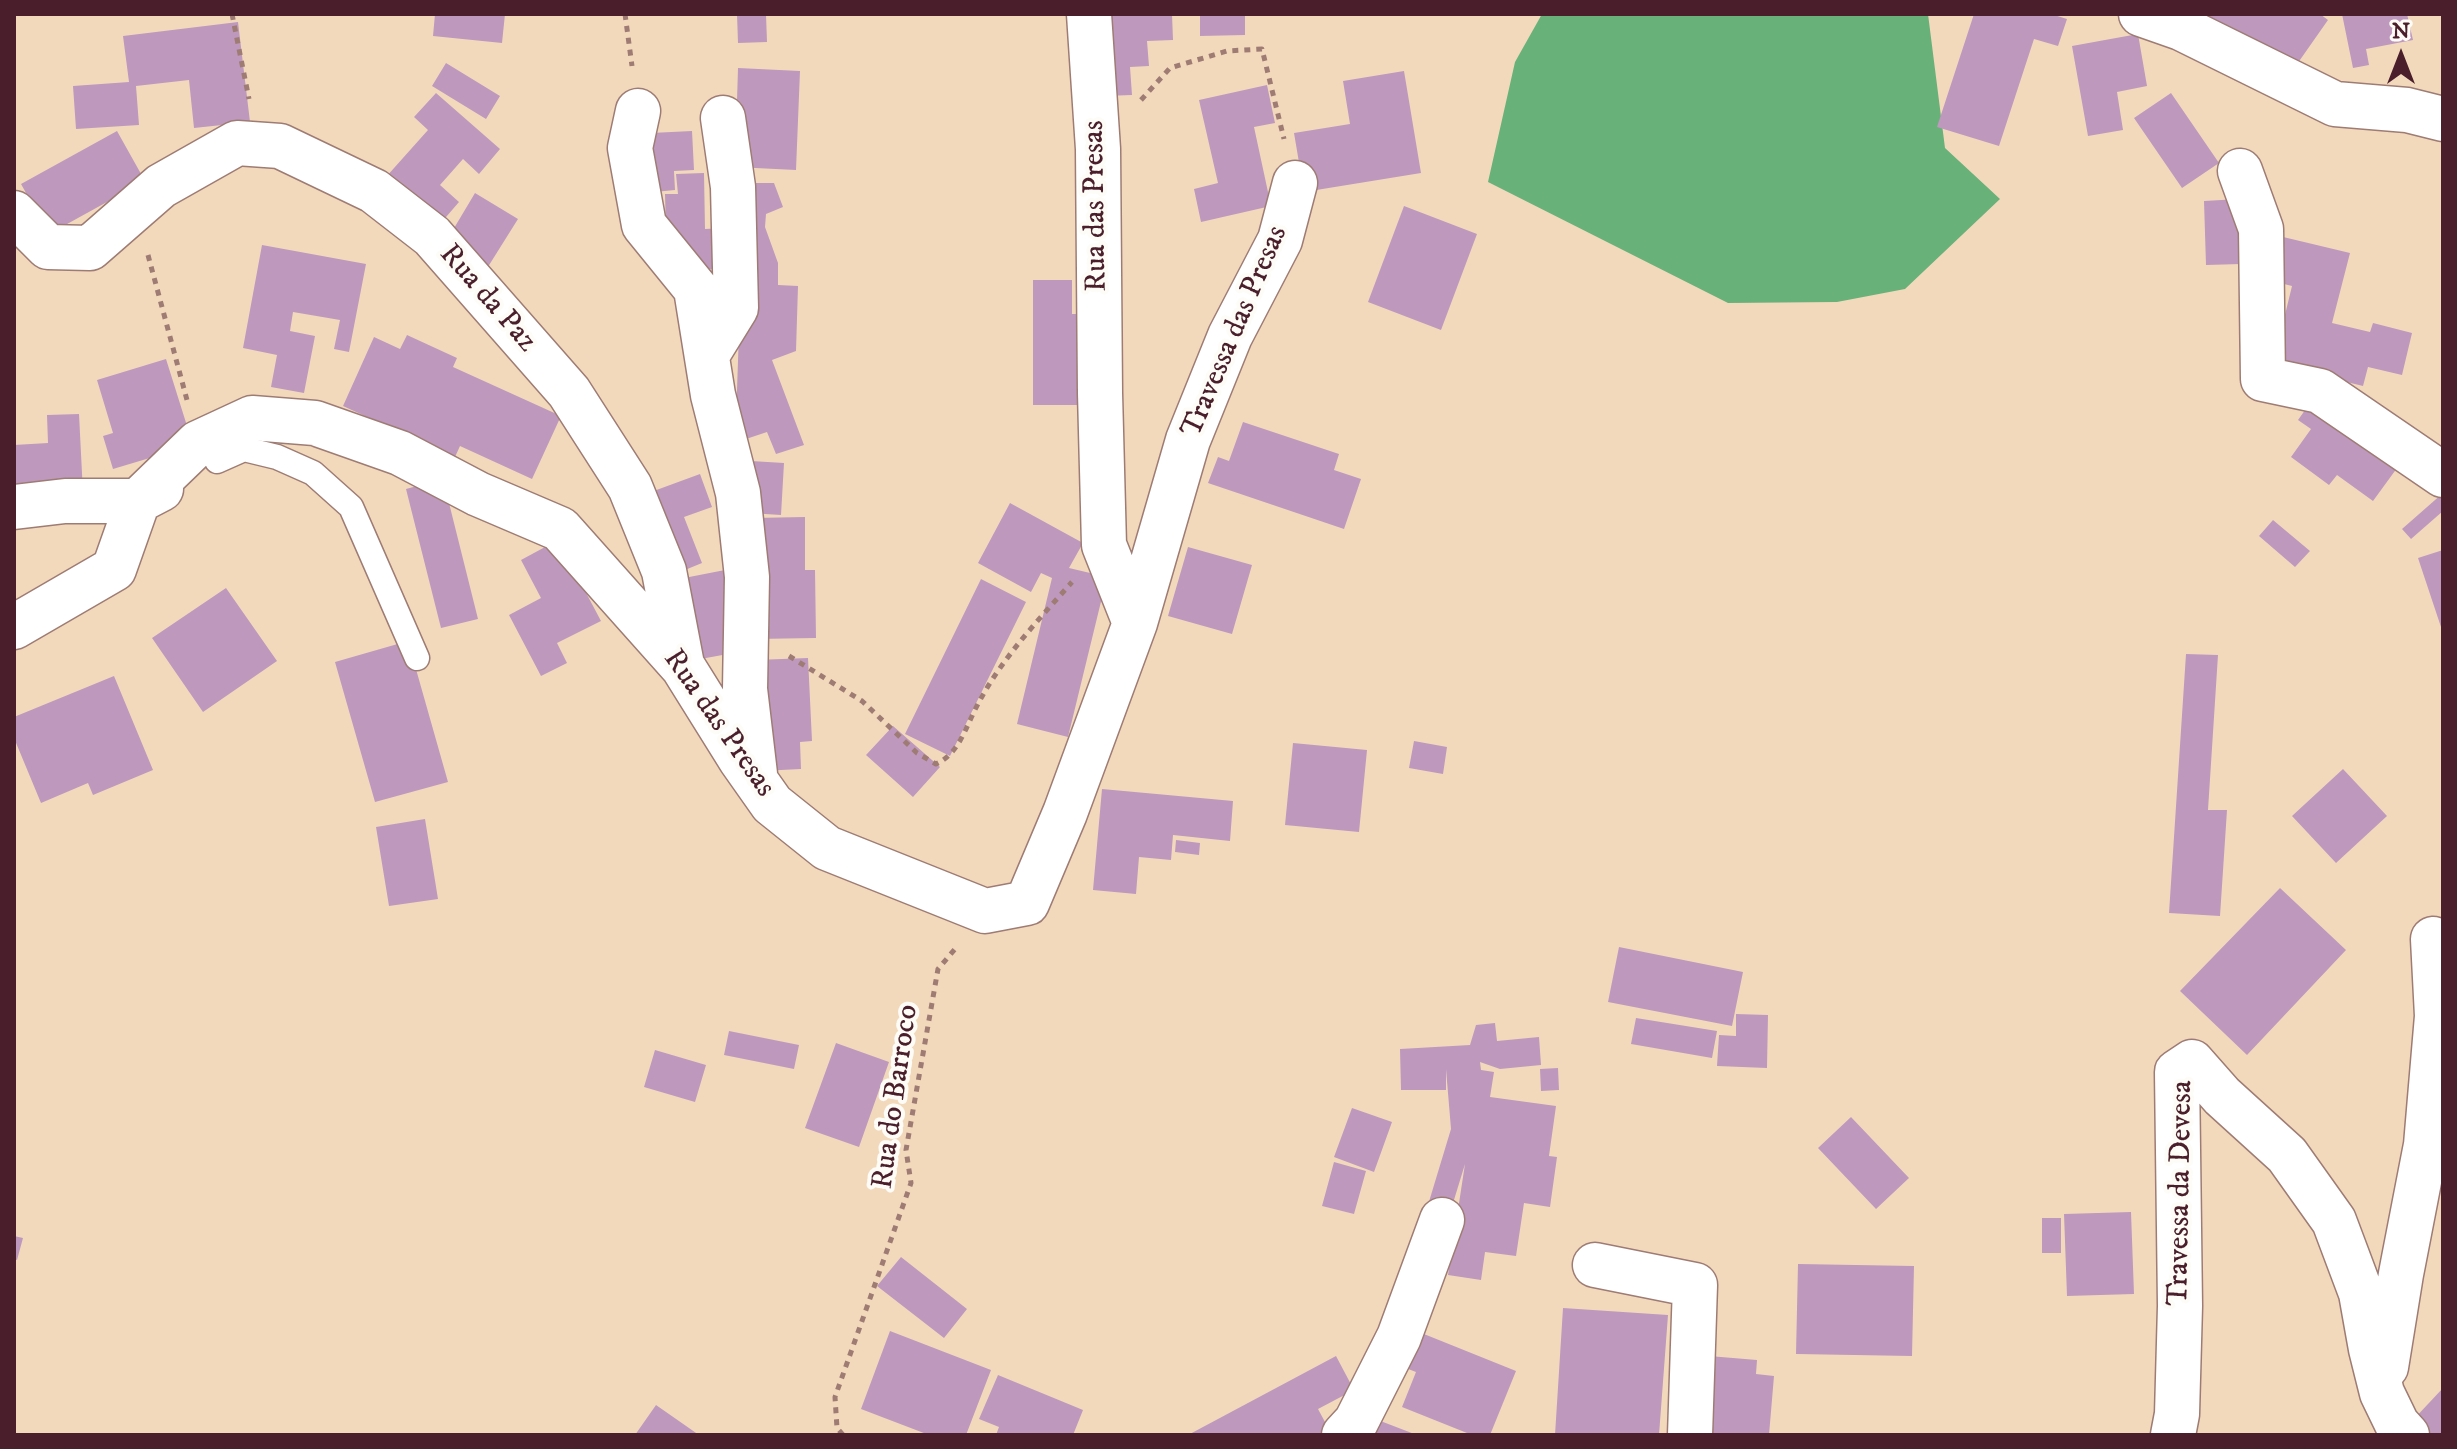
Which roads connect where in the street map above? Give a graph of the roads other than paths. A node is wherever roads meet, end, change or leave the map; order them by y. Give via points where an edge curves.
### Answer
1 (1089, 14) edge
2 (2141, 14) edge
3 (638, 111) road end
4 (723, 118) dead end
5 (2443, 119) edge
6 (2240, 171) dead end
7 (1295, 183) road end
8 (14, 213) edge
9 (707, 355) junction
10 (217, 461) joint
11 (2443, 475) edge
12 (138, 501) junction
13 (14, 507) edge
14 (1135, 623) junction
15 (14, 627) edge
16 (417, 658) dead end
17 (683, 667) junction
18 (755, 780) junction
19 (2433, 939) dead end
20 (1442, 1220) dead end
21 (1595, 1265) dead end
22 (2382, 1393) junction
23 (1344, 1435) edge
24 (1690, 1435) edge
25 (2173, 1435) edge
26 (2407, 1435) edge

1 - 14 street, Rua das Presas via 1098,149 1104,545
2 - 5 street via 2181,28 2335,104
3 - 9 street via 630,148 644,225 696,289
4 - 9 street via 733,187 736,308
6 - 11 street via 2261,229 2263,379 2320,391
7 - 14 street, Travessa das Presas via 1280,240 1230,336 1188,440
8 - 17 street, Rua da Paz via 48,247 90,248 161,186 237,143 280,146 374,191 432,236 569,392 630,487 664,571
9 - 18 street via 738,493 747,577 745,689
10 - 12 street
10 - 16 lane via 244,449 277,457 313,473 351,507
12 - 13 street
12 - 15 street, Rua das Presas via 114,569
12 - 17 street, Rua das Presas via 198,443 252,418 315,423 400,453 560,529
14 - 18 street, Rua das Presas via 1027,903 985,911 827,848 772,804
17 - 18 street, Rua das Presas
19 - 22 street via 2437,1016 2426,1145
20 - 23 street via 1399,1337 1356,1422
21 - 24 street via 1695,1285
22 - 25 street, Travessa da Devesa via 2361,1293 2334,1221 2287,1155 2192,1062 2177,1072 2180,1306
22 - 26 street, Travessa da Devesa

